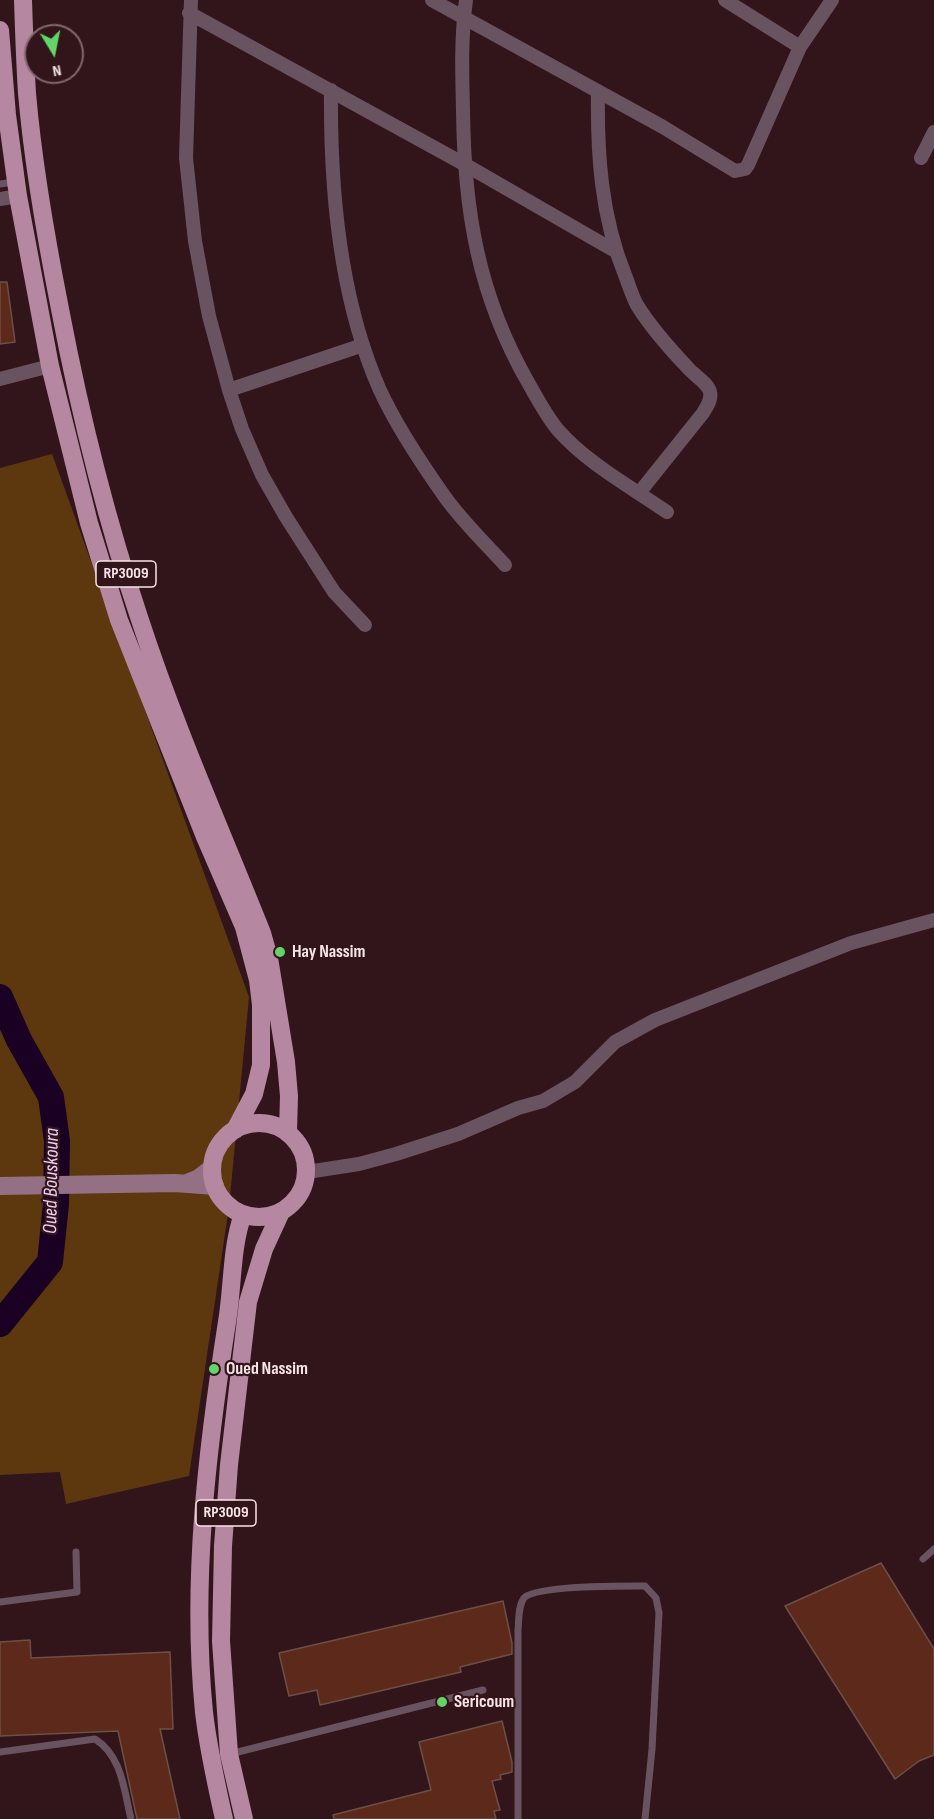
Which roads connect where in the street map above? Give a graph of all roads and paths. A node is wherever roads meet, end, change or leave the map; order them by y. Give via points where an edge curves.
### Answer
1 (23, 0) edge
2 (432, 0) edge
3 (466, 0) edge
4 (832, 0) edge
5 (729, 1) edge
6 (190, 7) edge
7 (464, 18) junction
8 (0, 30) edge
9 (800, 47) junction
10 (331, 90) junction
11 (598, 91) junction
12 (934, 132) edge
13 (921, 158) dead end
14 (464, 164) junction
15 (12, 187) edge
16 (0, 199) edge
17 (615, 251) junction
18 (363, 345) junction
19 (50, 366) junction
20 (0, 379) edge
21 (229, 390) junction
22 (639, 493) junction
23 (668, 512) dead end
24 (505, 565) dead end
25 (365, 625) dead end
26 (934, 920) edge
27 (235, 1130) junction
28 (288, 1132) junction
29 (212, 1168) junction
30 (307, 1172) junction
31 (187, 1183) junction
32 (8, 1186) edge
33 (215, 1186) junction
34 (281, 1212) junction
35 (243, 1214) junction
36 (934, 1549) edge
37 (76, 1552) dead end
38 (922, 1559) dead end
39 (0, 1602) edge
40 (483, 1690) dead end
41 (0, 1752) edge
42 (229, 1754) junction
43 (131, 1819) edge
44 (224, 1819) edge
45 (244, 1819) edge
46 (518, 1819) edge
47 (645, 1819) edge

1 - 28 main road, RP3009 via 27,91 44,230 73,376 99,484 139,620 174,718 262,933 286,1062
2 - 7 street
3 - 7 street
4 - 9 street
5 - 9 street
6 - 10 street
6 - 21 street via 187,168 209,316
7 - 11 street
7 - 14 street
8 - 15 main road, RP3009
9 - 11 street via 748,165 740,171
10 - 14 street
10 - 18 street via 335,210 346,278
11 - 17 street via 600,171
12 - 13 street
14 - 17 street
14 - 22 street via 471,223 485,285 517,364 558,430 579,451
15 - 16 street
15 - 19 main road, RP3009
17 - 22 street via 636,303 654,330 711,394 703,412
18 - 21 street
18 - 24 street via 379,388 421,461 446,498
19 - 20 street
19 - 27 main road, RP3009 via 89,523 119,620 251,949 261,1005 261,1065 254,1094
21 - 25 street via 267,484 334,592
22 - 23 street
26 - 30 street via 851,943 655,1020 615,1042 575,1082 543,1101 396,1154
27 - 28 main road via 261,1123
27 - 29 main road, RP3009 via 218,1146
28 - 30 main road via 302,1150
29 - 31 street
29 - 33 main road
30 - 34 main road, RP3009 via 296,1200
31 - 32 street
31 - 33 street
33 - 35 main road via 221,1198
34 - 35 main road via 262,1217
34 - 42 main road, RP3009 via 264,1249 248,1302 229,1466 221,1641
35 - 44 main road, RP3009 via 237,1232 208,1455 201,1546 204,1712
36 - 38 lane
37 - 39 lane via 77,1592
40 - 42 lane
41 - 43 lane via 95,1739 106,1746 117,1765
42 - 45 main road, RP3009
46 - 47 lane via 518,1630 524,1599 531,1593 561,1588 645,1586 656,1598 659,1614

